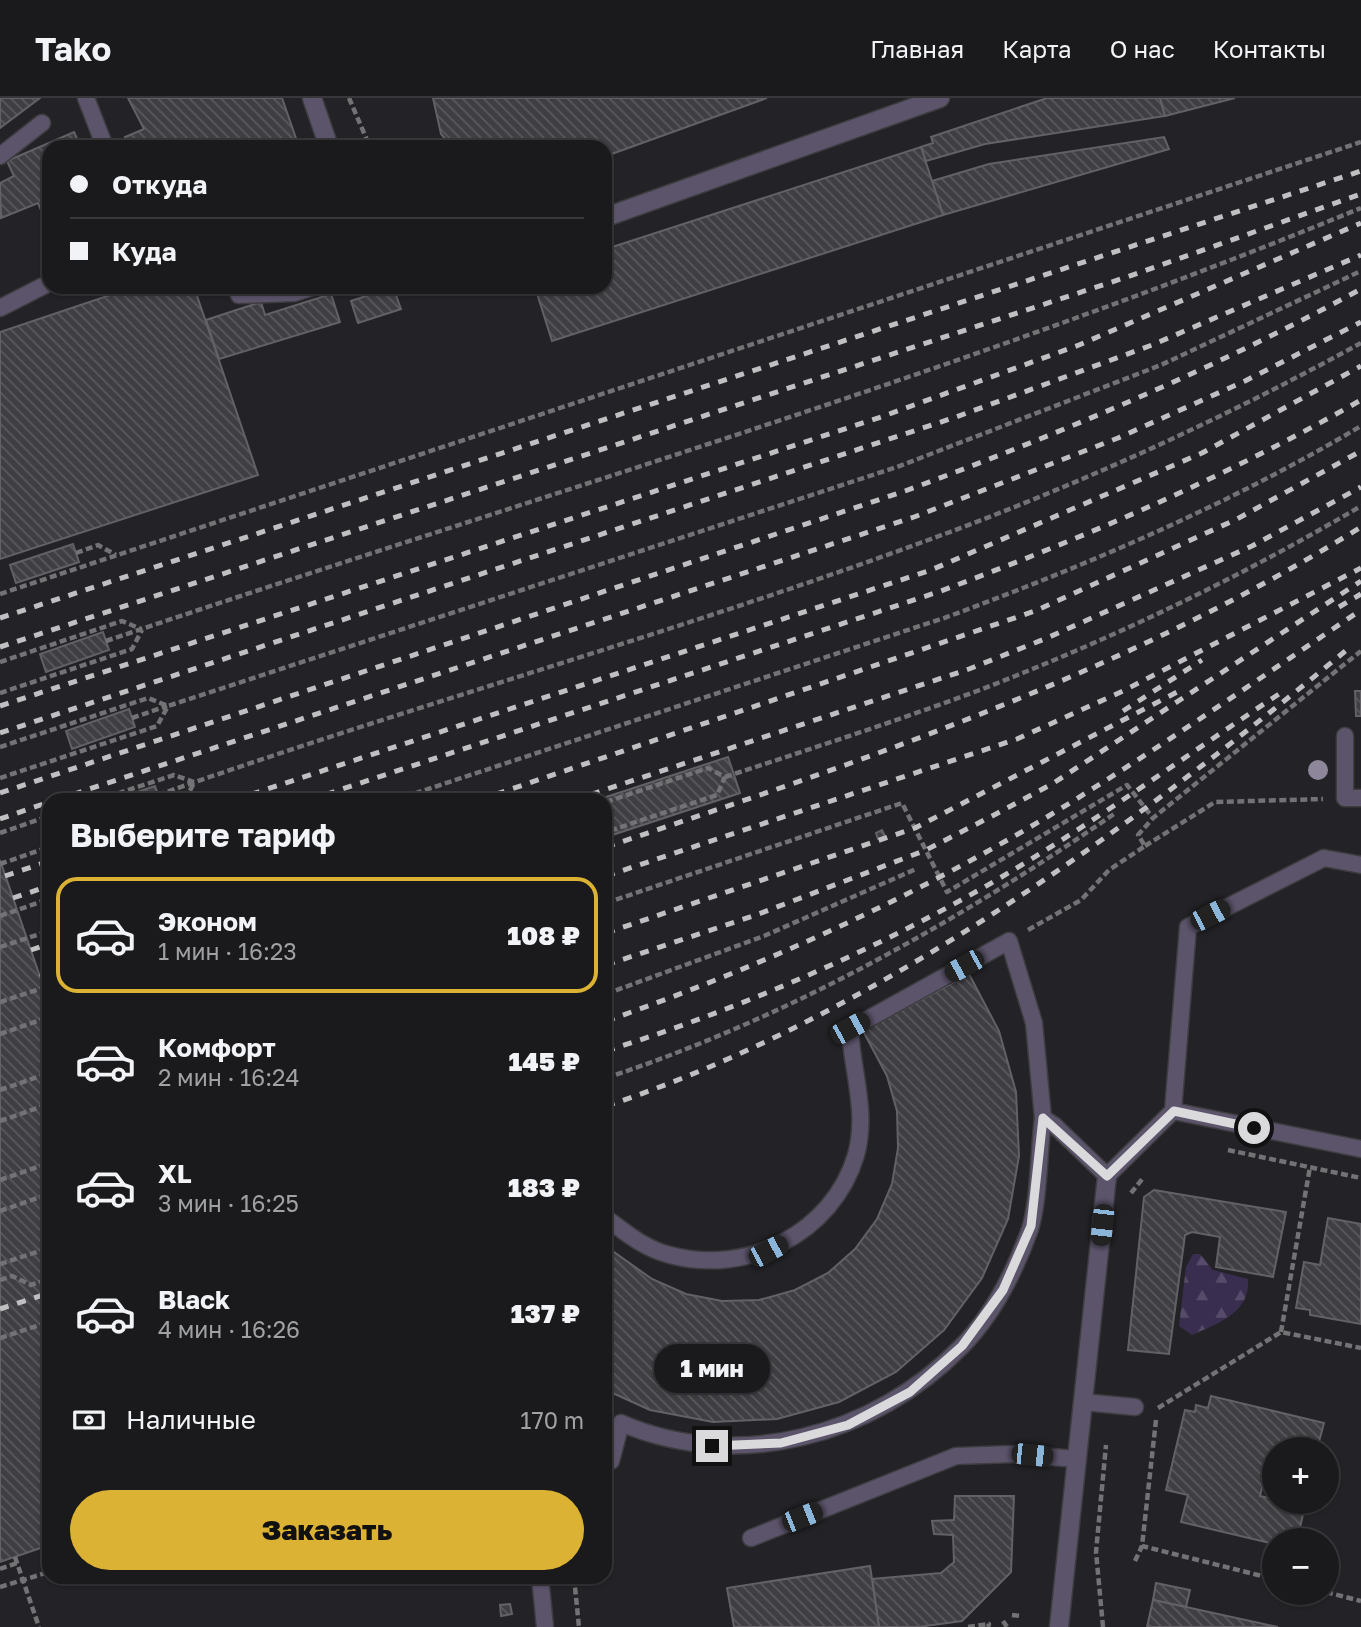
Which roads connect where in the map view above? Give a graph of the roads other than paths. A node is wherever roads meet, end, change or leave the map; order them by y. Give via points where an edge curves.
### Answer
1 (86, 98) edge
2 (312, 98) edge
3 (934, 99) edge
4 (42, 123) dead end
5 (102, 140) edge
6 (327, 140) edge
7 (0, 156) edge
8 (612, 215) edge
9 (42, 287) edge
10 (239, 294) edge
11 (266, 294) edge
12 (0, 308) edge
13 (1345, 736) dead end
14 (1353, 798) edge
15 (1361, 865) edge
16 (1174, 1111) junction
17 (1043, 1118) junction
18 (1361, 1149) edge
19 (1107, 1176) junction
20 (612, 1222) edge
21 (1083, 1402) junction
22 (1135, 1407) dead end
23 (612, 1457) edge
24 (1077, 1460) junction
25 (751, 1538) dead end
26 (541, 1584) edge
27 (545, 1627) edge
28 (1059, 1627) edge

1 - 5 lane
2 - 6 street
3 - 8 street
4 - 7 lane
9 - 12 lane
10 - 11 lane
13 - 14 lane
15 - 16 lane via 1324,858 1188,927
16 - 18 lane
16 - 19 lane
17 - 19 lane
17 - 20 lane via 1034,1023 1009,942 850,1028 862,1122 856,1155 842,1186 822,1213 797,1235 768,1251 735,1260 701,1261 668,1255 638,1242
17 - 23 lane via 1031,1226 1003,1290 962,1346 910,1392 848,1425 781,1443 712,1446 643,1433 621,1423
19 - 21 street
21 - 22 lane
21 - 24 street
24 - 25 lane via 1013,1454 956,1456
24 - 28 street
26 - 27 lane

